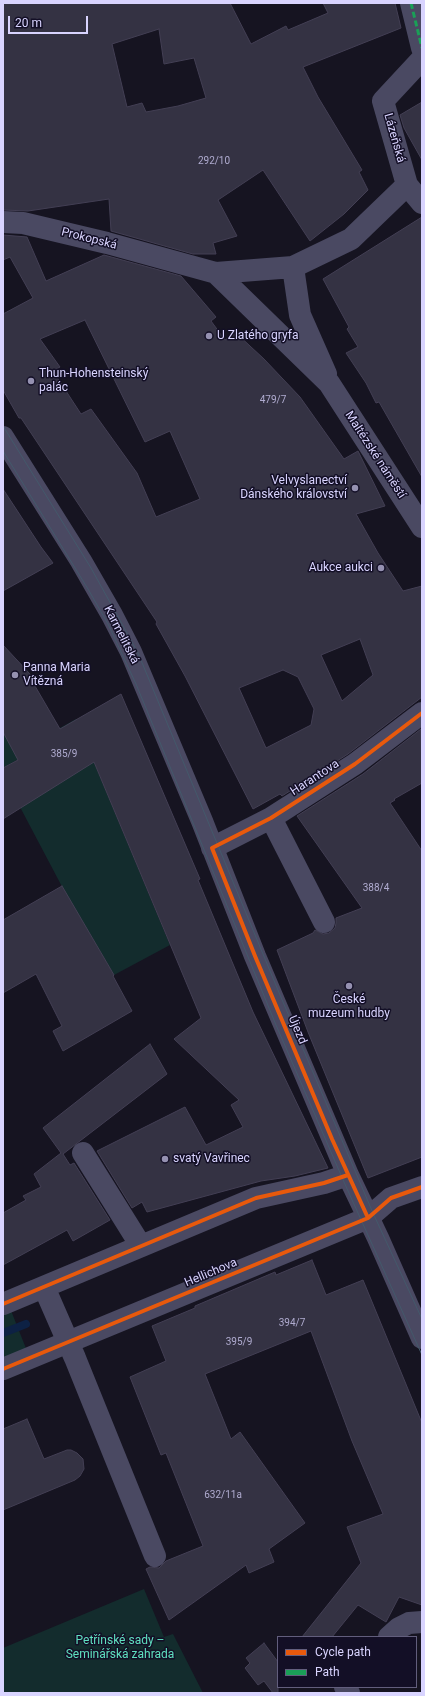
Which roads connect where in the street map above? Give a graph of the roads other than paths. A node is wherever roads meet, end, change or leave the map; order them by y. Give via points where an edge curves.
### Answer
1 (410, 3) edge
2 (422, 48) edge
3 (422, 59) edge
4 (407, 185) junction
5 (422, 203) edge
6 (3, 222) edge
7 (173, 262) joint
8 (293, 267) junction
9 (216, 273) junction
10 (329, 383) junction
11 (3, 437) edge
12 (422, 527) edge
13 (422, 713) edge
14 (271, 818) junction
15 (212, 848) junction
16 (324, 922) dead end
17 (83, 1153) dead end
18 (348, 1175) junction
19 (422, 1187) edge
20 (368, 1218) junction
21 (141, 1246) junction
22 (44, 1287) junction
23 (3, 1304) edge
24 (422, 1338) edge
25 (68, 1343) junction
26 (3, 1369) edge
27 (154, 1556) dead end
28 (422, 1622) edge
29 (390, 1636) edge

1 - 2 street
3 - 4 street, Lázeňská via 383,101
4 - 5 street, Lázeňská
4 - 8 street, Maltézské náměstí via 351,239
6 - 7 street, Prokopská via 23,223
7 - 9 street, Maltézské náměstí
8 - 9 street, Maltézské náměstí
8 - 10 street, Maltézské náměstí via 300,315
9 - 10 street, Maltézské náměstí
10 - 12 street, Maltézské náměstí
11 - 15 street, Karmelitská via 81,561 131,652
13 - 14 street, Harantova via 355,764
14 - 15 street, Harantova
14 - 16 street
15 - 18 street, Újezd
17 - 21 street
18 - 20 street, Újezd
18 - 21 street via 256,1198
19 - 20 street, Hellichova via 391,1198
20 - 24 street, Újezd
20 - 25 street, Hellichova
21 - 22 street
22 - 23 street
22 - 25 street
25 - 26 street, Hellichova
25 - 27 street
28 - 29 street via 409,1623

